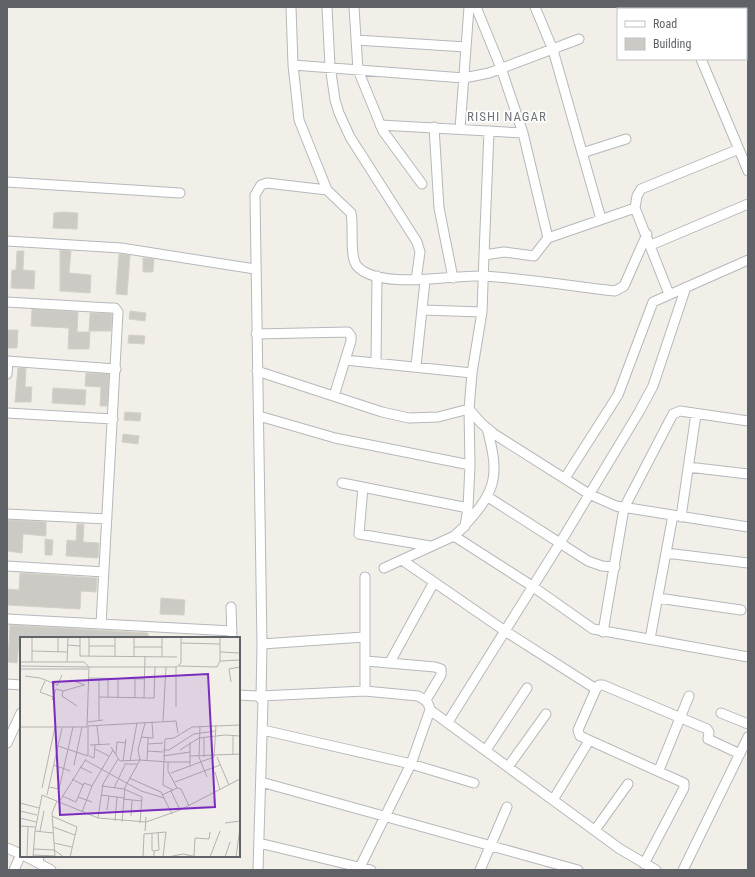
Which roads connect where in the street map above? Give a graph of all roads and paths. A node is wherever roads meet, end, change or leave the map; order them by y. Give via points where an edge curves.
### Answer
1 (291, 7) edge
2 (327, 7) edge
3 (354, 7) edge
4 (469, 7) edge
5 (476, 7) edge
6 (536, 7) edge
7 (579, 39) dead end
8 (356, 40) junction
9 (466, 48) junction
10 (553, 50) junction
11 (701, 60) edge
12 (293, 65) junction
13 (330, 66) junction
14 (502, 68) junction
15 (358, 70) junction
16 (464, 78) junction
17 (380, 125) junction
18 (434, 127) junction
19 (460, 129) junction
20 (489, 131) junction
21 (523, 133) junction
22 (626, 139) dead end
23 (739, 149) junction
24 (582, 153) junction
25 (748, 171) edge
26 (7, 182) edge
27 (422, 184) dead end
28 (327, 190) junction
29 (180, 193) dead end
30 (748, 204) edge
31 (636, 208) junction
32 (601, 219) junction
33 (647, 234) junction
34 (548, 238) junction
35 (7, 241) edge
36 (651, 245) junction
37 (484, 255) junction
38 (748, 260) edge
39 (255, 269) junction
40 (378, 276) junction
41 (484, 276) junction
42 (453, 278) junction
43 (416, 280) junction
44 (425, 281) junction
45 (686, 287) junction
46 (669, 294) junction
47 (7, 302) edge
48 (423, 310) junction
49 (482, 312) junction
50 (256, 334) junction
51 (346, 360) junction
52 (7, 361) edge
53 (376, 363) junction
54 (416, 366) junction
55 (116, 369) junction
56 (257, 371) junction
57 (472, 373) junction
58 (7, 374) edge
59 (334, 396) junction
60 (469, 409) junction
61 (7, 413) edge
62 (696, 414) junction
63 (259, 416) junction
64 (113, 419) junction
65 (748, 421) edge
66 (487, 428) junction
67 (470, 465) junction
68 (688, 467) junction
69 (748, 474) edge
70 (565, 478) junction
71 (342, 482) dead end
72 (363, 487) junction
73 (589, 494) junction
74 (488, 497) junction
75 (468, 508) junction
76 (624, 508) junction
77 (7, 514) edge
78 (677, 516) junction
79 (107, 519) junction
80 (465, 526) junction
81 (748, 526) edge
82 (454, 536) junction
83 (560, 543) junction
84 (430, 546) junction
85 (666, 553) junction
86 (402, 560) junction
87 (748, 563) edge
88 (7, 566) edge
89 (615, 567) junction
90 (384, 568) dead end
91 (104, 572) junction
92 (365, 577) dead end
93 (434, 582) junction
94 (532, 586) junction
95 (658, 598) junction
96 (231, 607) dead end
97 (741, 610) dead end
98 (7, 618) edge
99 (101, 624) junction
100 (505, 631) junction
101 (603, 632) junction
102 (232, 635) edge
103 (364, 637) junction
104 (650, 639) junction
105 (262, 644) junction
106 (748, 657) edge
107 (366, 660) junction
108 (390, 662) junction
109 (7, 684) edge
110 (20, 685) edge
111 (527, 688) dead end
112 (596, 689) junction
113 (365, 691) junction
114 (240, 695) edge
115 (689, 696) dead end
116 (261, 697) junction
117 (426, 700) junction
118 (430, 710) junction
119 (721, 713) dead end
120 (546, 714) dead end
121 (20, 715) edge
122 (680, 717) junction
123 (448, 722) junction
124 (748, 724) edge
125 (263, 730) junction
126 (748, 736) edge
127 (589, 741) junction
128 (7, 743) edge
129 (486, 750) junction
130 (740, 754) junction
131 (411, 764) junction
132 (508, 767) junction
133 (659, 770) junction
134 (261, 782) junction
135 (474, 783) dead end
136 (628, 784) dead end
137 (553, 800) junction
138 (507, 807) dead end
139 (386, 817) junction
140 (595, 830) junction
141 (259, 844) junction
142 (489, 846) junction
143 (7, 848) edge
144 (20, 854) edge
145 (20, 856) edge
146 (38, 859) edge
147 (644, 864) junction
148 (360, 867) junction
149 (14, 870) edge
150 (51, 870) edge
151 (258, 870) edge
152 (371, 870) edge
153 (480, 870) edge
154 (578, 870) edge
155 (656, 870) edge
156 (683, 870) edge

1 - 12 street
2 - 13 street
3 - 8 street
4 - 9 street
5 - 14 street
6 - 10 street
7 - 10 street
8 - 9 street
8 - 15 street
9 - 16 street
10 - 14 street
10 - 24 street
11 - 23 street
12 - 13 street
12 - 28 street via 299,120
13 - 15 street
13 - 43 street via 335,100 344,125 416,242 420,252
14 - 16 street
14 - 21 street
15 - 16 street
15 - 17 street
16 - 19 street
17 - 18 street
17 - 27 street
18 - 19 street
18 - 42 street via 440,208
19 - 20 street
20 - 21 street
20 - 37 street
21 - 34 street
22 - 24 street
23 - 25 street
23 - 31 street via 641,189 637,196
24 - 32 street
26 - 29 street
28 - 39 street via 266,183 257,189
28 - 40 street via 351,213 356,265
30 - 36 street
31 - 32 street
31 - 33 street
32 - 34 street
33 - 36 street
33 - 41 street via 624,286 619,290
34 - 37 street via 532,256 504,252
35 - 39 street via 121,248
36 - 46 street
37 - 41 street
38 - 45 street
39 - 50 street
40 - 43 street
40 - 53 street
41 - 42 street
41 - 49 street
42 - 44 street
43 - 44 street
44 - 48 street
45 - 46 street
45 - 73 street via 653,386
46 - 70 street via 650,307 618,395
47 - 55 street via 115,308 119,318
48 - 49 street
48 - 54 street
49 - 57 street
50 - 51 street via 348,332 351,341
50 - 56 street
51 - 53 street
51 - 59 street
52 - 55 street
52 - 58 street
53 - 54 street
54 - 57 street
55 - 64 street
56 - 59 street
56 - 63 street
57 - 60 street
59 - 60 street via 409,418 438,417
60 - 66 street
60 - 67 street
61 - 64 street
62 - 65 street
62 - 68 street
62 - 76 street via 680,411 673,414
63 - 67 street via 335,438
63 - 105 street
64 - 79 street
66 - 70 street
66 - 74 street via 495,465 493,484
67 - 75 street
68 - 69 street
68 - 78 street
70 - 73 street
71 - 72 street
72 - 75 street
72 - 84 street via 359,534
73 - 76 street
73 - 83 street
74 - 80 street
74 - 83 street
75 - 80 street
76 - 78 street
76 - 89 street
77 - 79 street
78 - 81 street
78 - 85 street
79 - 91 street
80 - 82 street
82 - 84 street
82 - 94 street
83 - 89 street via 594,564
83 - 94 street
84 - 86 street
85 - 87 street
85 - 95 street
86 - 90 street
86 - 93 street
88 - 91 street
89 - 101 street
91 - 99 street
92 - 103 street
93 - 100 street
93 - 108 street
94 - 100 street
94 - 101 street via 587,626
95 - 97 street
95 - 104 street
96 - 102 street
98 - 99 street
99 - 102 street
100 - 112 street
100 - 123 street
101 - 104 street
103 - 105 street
103 - 107 street
104 - 106 street
105 - 116 street
107 - 108 street
107 - 113 street
108 - 117 street via 441,669 441,675
109 - 110 street
111 - 129 street
112 - 122 street via 603,685
112 - 127 street via 578,730 580,736
113 - 116 street
113 - 117 street via 418,696
114 - 116 street
115 - 122 street
116 - 125 street
117 - 118 street
118 - 123 street
118 - 131 street
119 - 124 street
120 - 132 street
121 - 128 street
122 - 130 street via 707,729 710,740
122 - 133 street
123 - 129 street
125 - 131 street
125 - 134 street
126 - 130 street
127 - 133 street
127 - 137 street
129 - 132 street
130 - 156 street
131 - 135 street
131 - 139 street
132 - 137 street
133 - 147 street via 685,785
134 - 139 street
134 - 141 street
136 - 140 street
137 - 140 street
138 - 142 street
139 - 142 street
139 - 148 street
140 - 147 street
141 - 148 street
141 - 151 street
142 - 153 street
142 - 154 street
143 - 144 street
145 - 149 street
146 - 150 street
147 - 155 street
148 - 152 street

